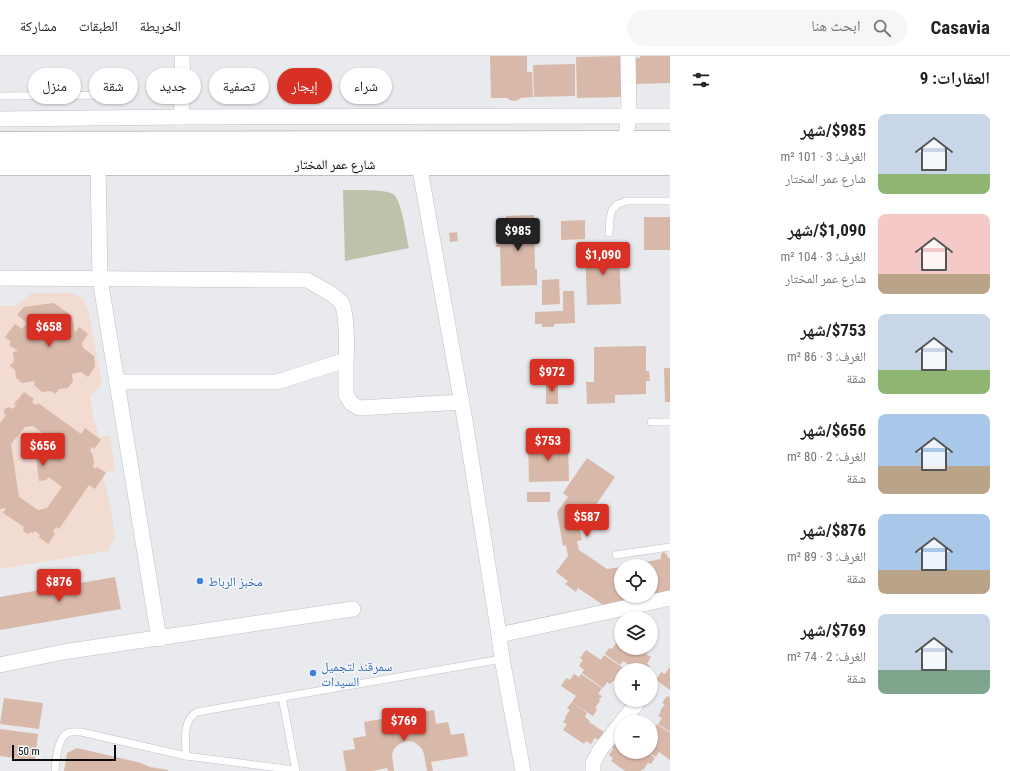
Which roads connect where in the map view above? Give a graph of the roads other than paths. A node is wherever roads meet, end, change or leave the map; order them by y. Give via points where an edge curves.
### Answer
1 (182, 56) edge
2 (628, 56) edge
3 (89, 95) edge
4 (0, 96) edge
5 (629, 116) junction
6 (670, 116) edge
7 (181, 117) junction
8 (0, 119) edge
9 (625, 142) junction
10 (670, 142) edge
11 (0, 143) edge
12 (0, 164) edge
13 (98, 164) junction
14 (419, 164) junction
15 (670, 164) edge
16 (670, 201) edge
17 (609, 233) dead end
18 (0, 278) edge
19 (100, 279) junction
20 (346, 360) junction
21 (117, 382) junction
22 (462, 402) junction
23 (651, 422) dead end
24 (670, 422) edge
25 (670, 547) edge
26 (616, 555) dead end
27 (670, 598) edge
28 (353, 609) dead end
29 (499, 635) junction
30 (159, 638) junction
31 (502, 659) junction
32 (0, 665) edge
33 (282, 697) junction
34 (614, 732) edge
35 (186, 756) junction
36 (296, 770) edge
37 (54, 771) edge
38 (524, 771) edge
39 (593, 771) edge

1 - 7 street via 184,85
2 - 5 street
3 - 4 lane
5 - 6 street
5 - 7 street
5 - 9 street
7 - 8 street
9 - 10 main road
9 - 11 main road
12 - 13 main road, شارع عمر المختار
13 - 14 main road, شارع عمر المختار
13 - 19 street
14 - 15 main road, شارع عمر المختار
14 - 22 street
16 - 17 lane via 627,201 618,204 612,210
18 - 19 street
19 - 20 street via 307,280 342,303 345,317
19 - 21 street
20 - 21 street via 277,382
20 - 22 street via 346,395 351,403 359,408
21 - 30 street
22 - 29 street
23 - 24 lane
25 - 26 lane
27 - 29 street
28 - 30 street
29 - 31 street
30 - 32 street via 64,652
31 - 33 lane
31 - 38 street
33 - 35 lane via 192,715 186,727
33 - 36 lane
34 - 39 street via 593,763
35 - 36 lane
35 - 37 lane via 81,732 69,732 62,736

